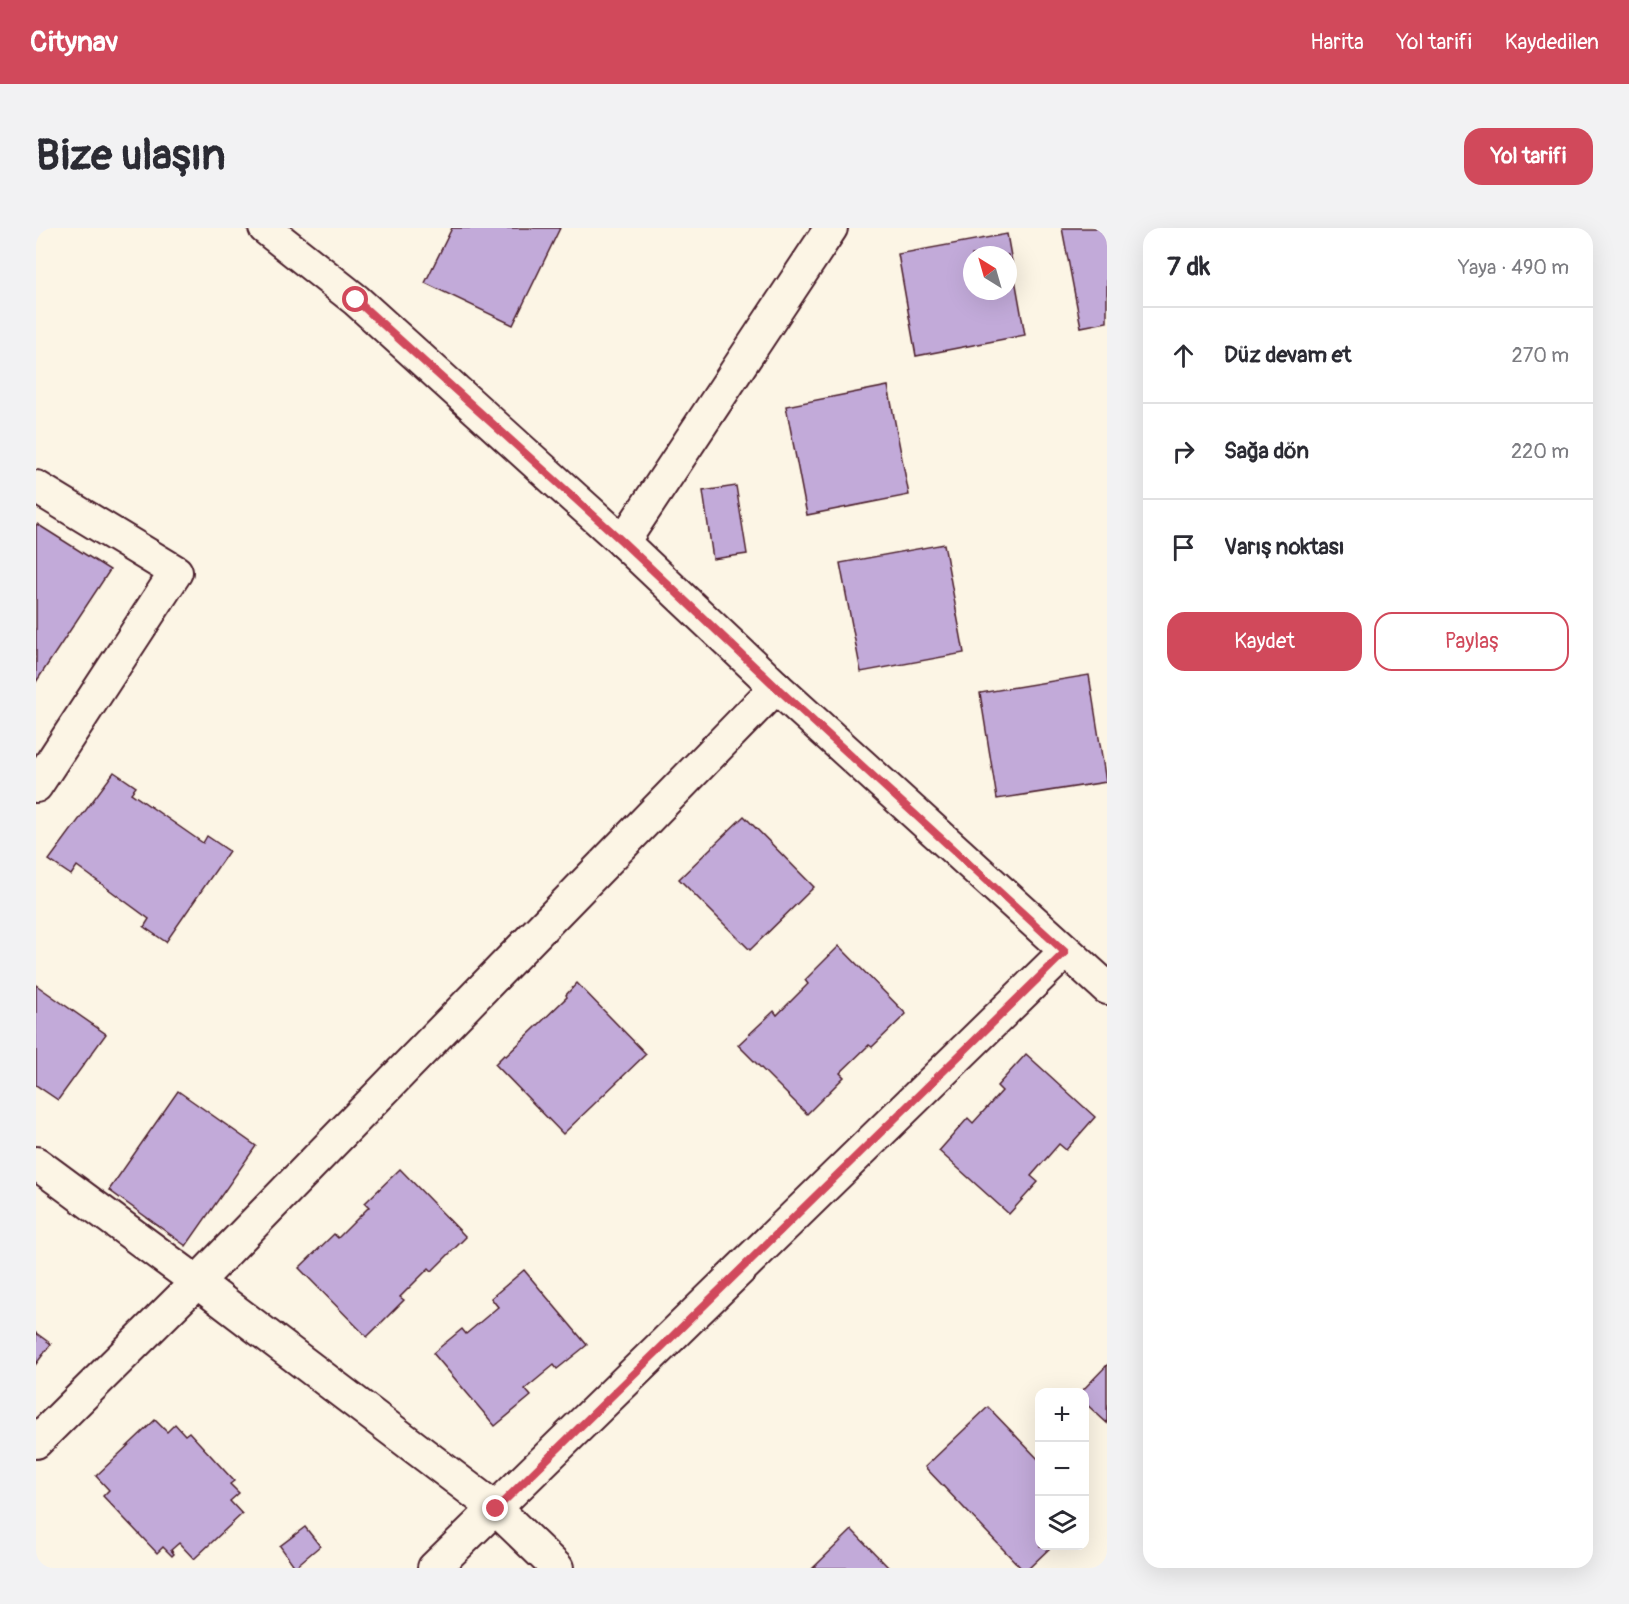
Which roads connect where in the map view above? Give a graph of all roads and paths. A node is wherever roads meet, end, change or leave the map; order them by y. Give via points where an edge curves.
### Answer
1 (265, 228) edge
2 (831, 228) edge
3 (36, 487) edge
4 (623, 542) junction
5 (776, 687) junction
6 (36, 786) edge
7 (1065, 952) junction
8 (1107, 988) edge
9 (36, 1163) edge
10 (197, 1282) junction
11 (36, 1442) edge
12 (496, 1509) junction
13 (434, 1568) edge
14 (557, 1568) edge

1 - 4 street via 356,300
2 - 4 street
3 - 6 street via 176,572
4 - 5 street
5 - 7 street
5 - 10 street
7 - 8 street
7 - 12 street
9 - 10 street
10 - 11 street
10 - 12 street
12 - 13 street
12 - 14 street

